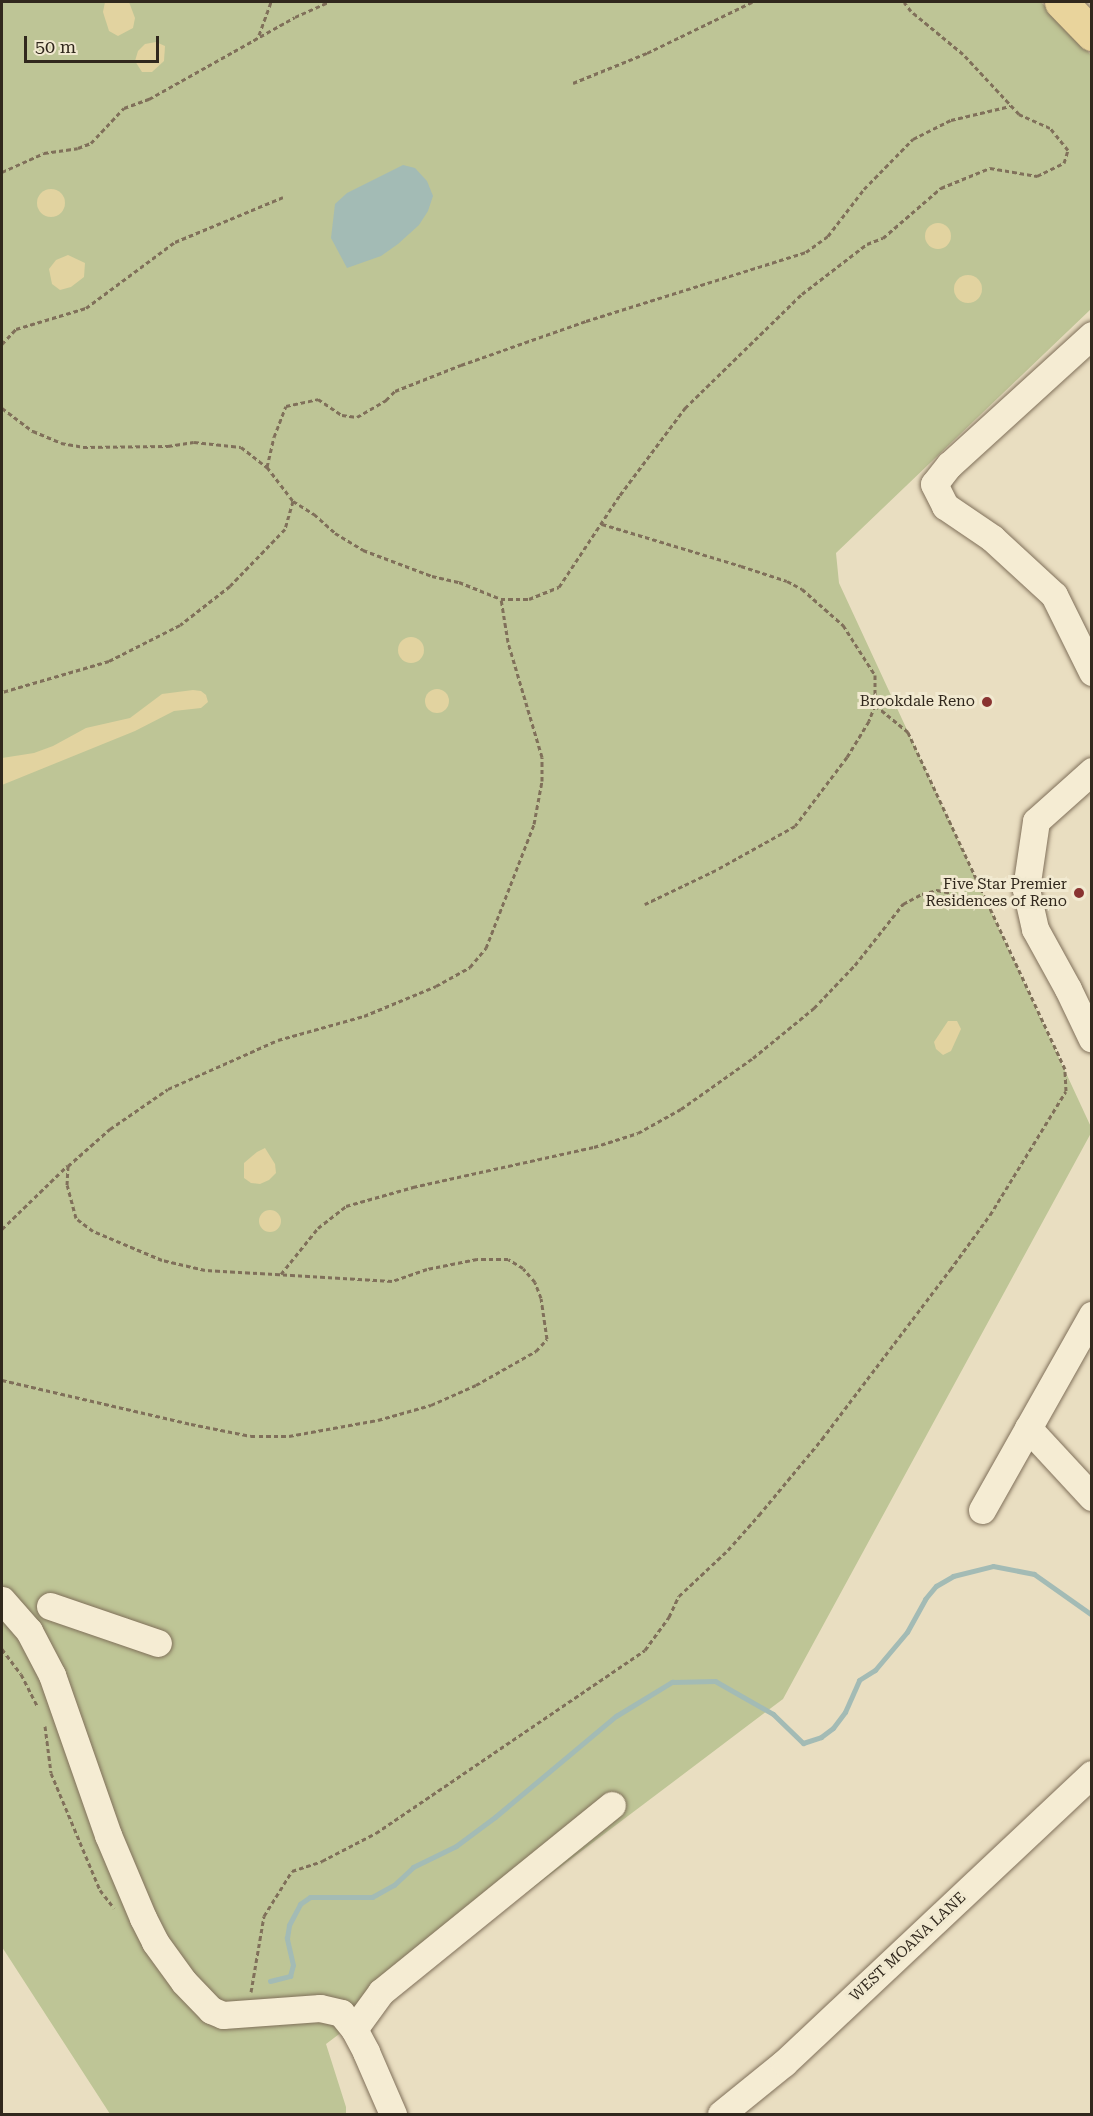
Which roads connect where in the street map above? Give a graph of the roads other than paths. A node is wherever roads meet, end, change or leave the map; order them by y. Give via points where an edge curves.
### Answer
1 (1069, 4) edge
2 (1092, 34) edge
3 (1092, 335) edge
4 (1092, 672) edge
5 (1092, 771) edge
6 (1092, 1039) edge
7 (1092, 1315) edge
8 (1028, 1428) junction
9 (1092, 1497) edge
10 (982, 1510) dead end
11 (2, 1600) edge
12 (50, 1606) dead end
13 (158, 1643) dead end
14 (1092, 1774) edge
15 (612, 1805) dead end
16 (354, 2029) junction
17 (393, 2115) edge
18 (721, 2115) edge

1 - 2 main road
3 - 4 street via 949,465 934,484 945,506 992,538 1054,595
5 - 6 street via 1036,821 1026,889 1035,929
7 - 8 street
8 - 9 street
8 - 10 street
11 - 16 street via 29,1631 52,1675 108,1834 143,1918 184,1982 211,2010 223,2015 320,2008 341,2013
12 - 13 street
14 - 18 street, WEST MOANA LANE via 784,2063
15 - 16 street via 381,1992
16 - 17 street

